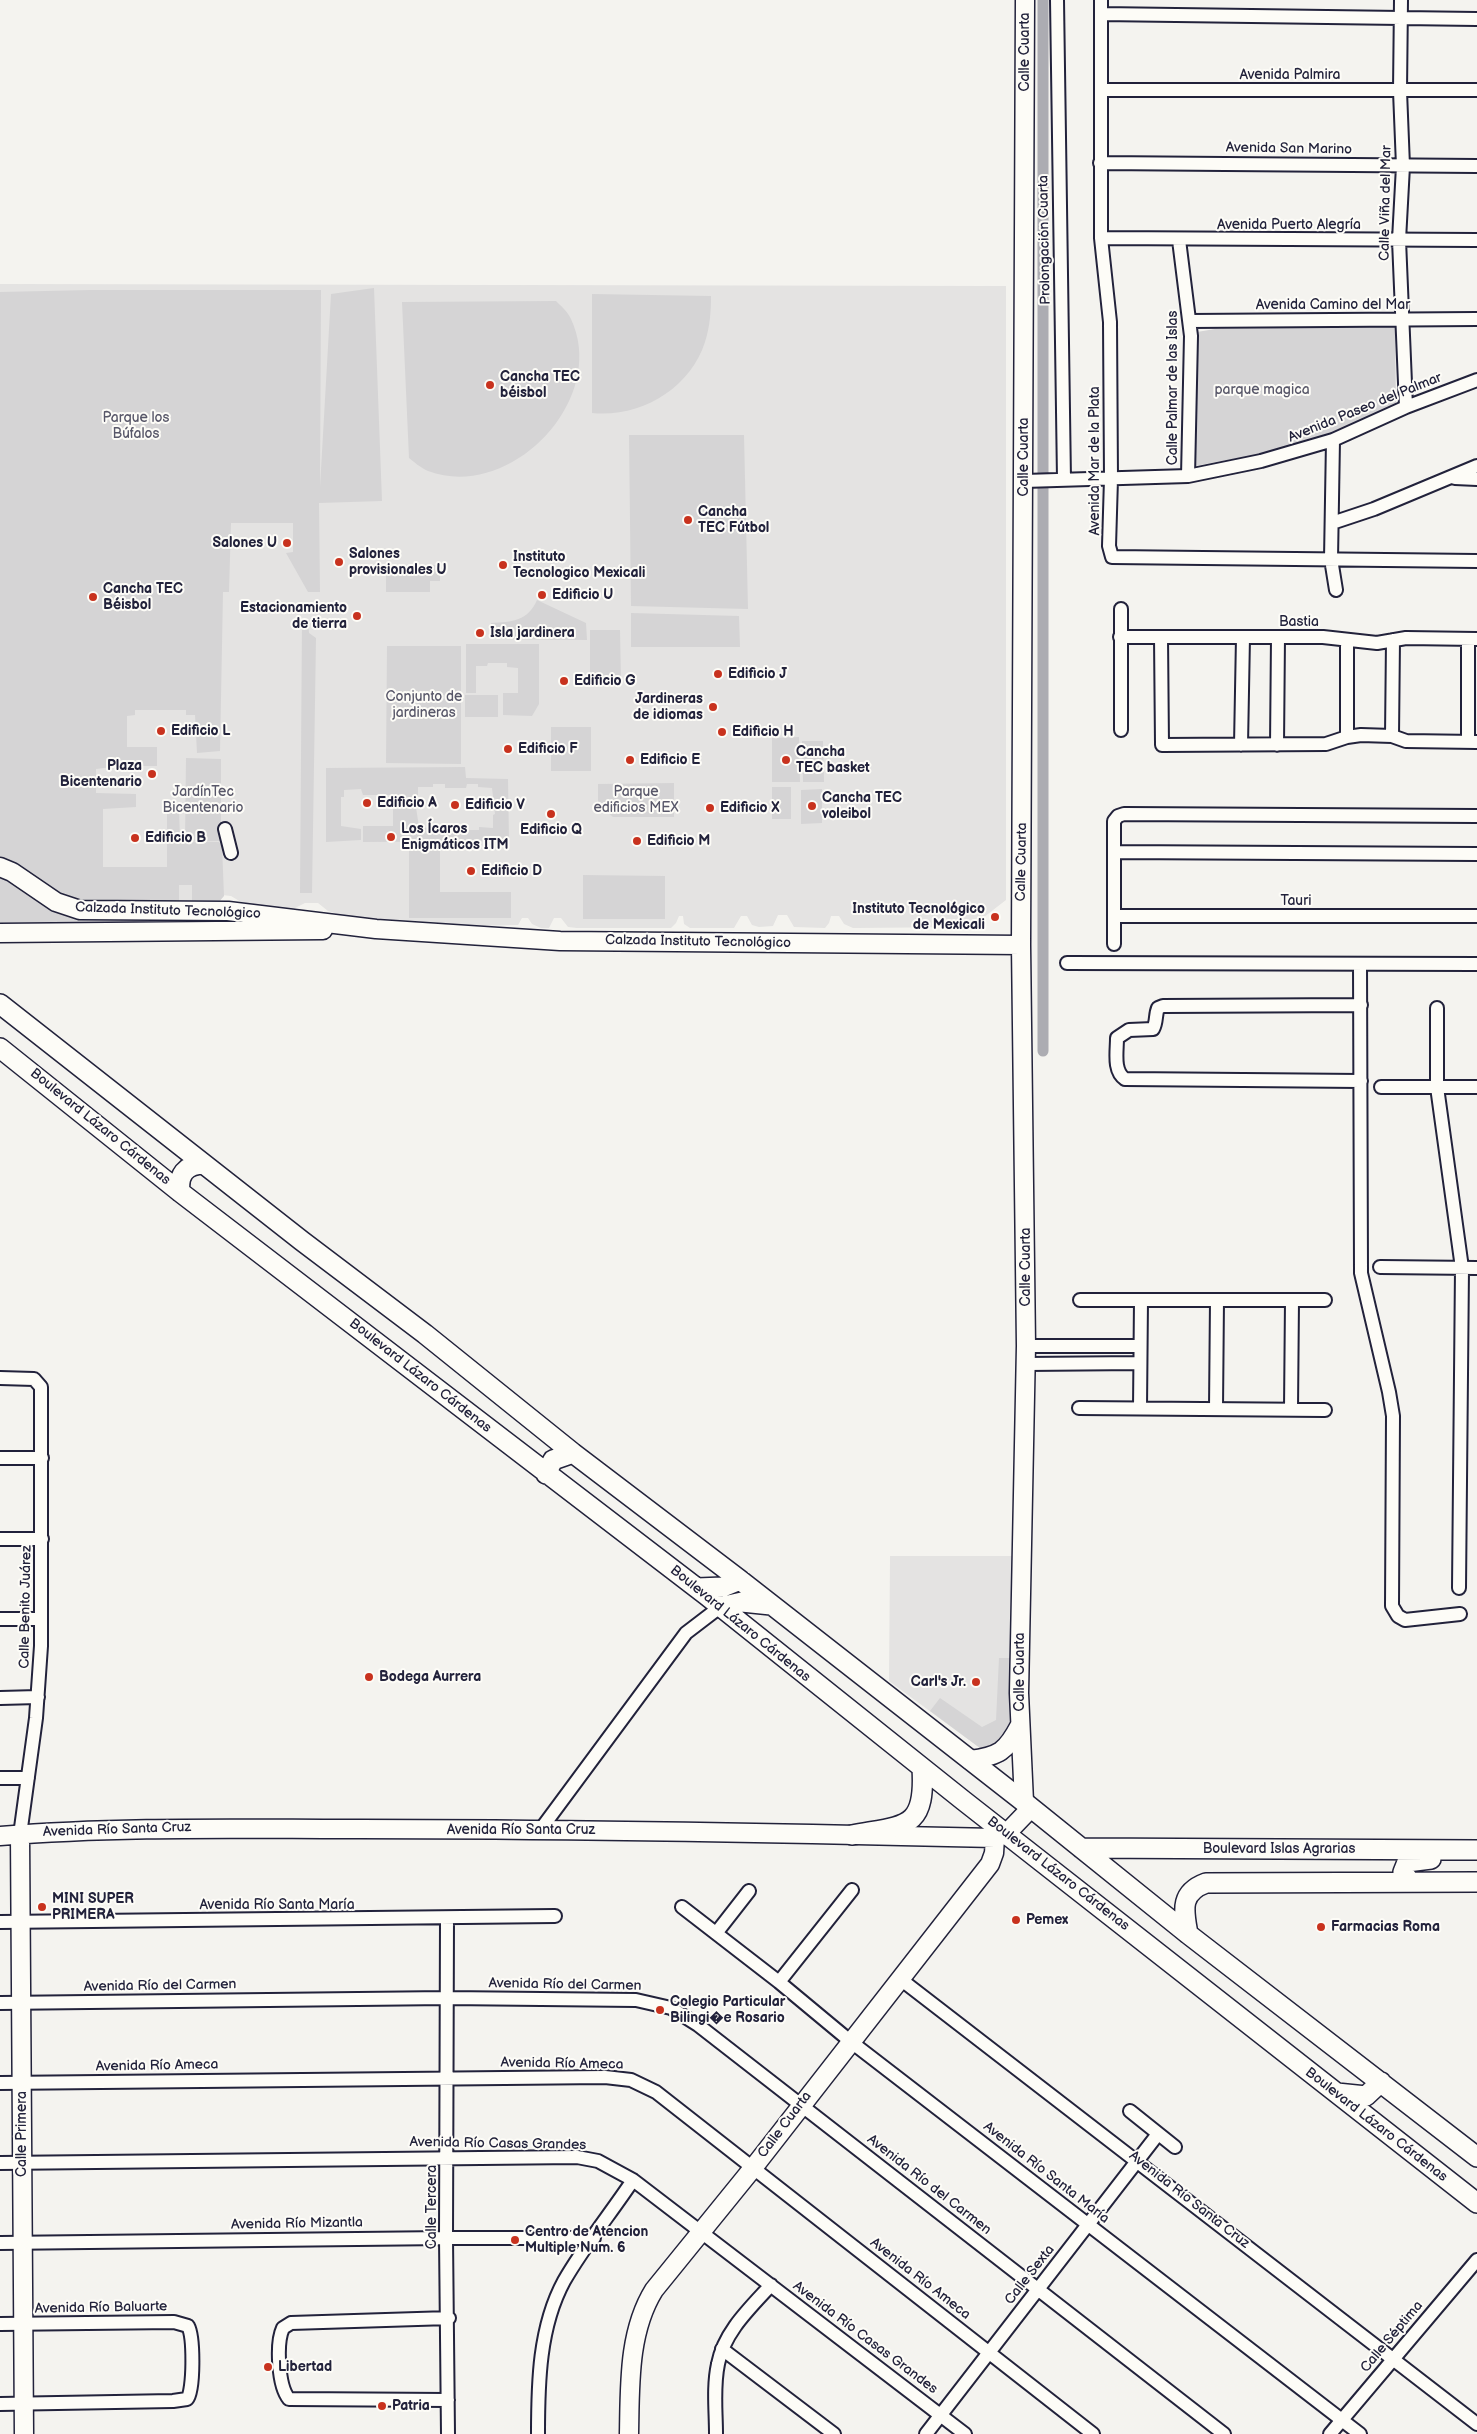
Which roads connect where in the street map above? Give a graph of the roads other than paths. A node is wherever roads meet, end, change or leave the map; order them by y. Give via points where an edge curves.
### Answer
1 (1026, 0) edge
2 (1057, 0) edge
3 (1101, 0) edge
4 (1401, 0) edge
5 (1101, 14) junction
6 (1401, 18) junction
7 (1477, 19) edge
8 (1102, 90) junction
9 (1477, 90) edge
10 (1400, 91) junction
11 (1100, 163) junction
12 (1403, 166) junction
13 (1477, 166) edge
14 (1101, 238) junction
15 (1179, 240) junction
16 (1400, 240) junction
17 (1477, 240) edge
18 (1402, 319) junction
19 (1477, 319) edge
20 (1190, 321) junction
21 (1477, 380) edge
22 (1406, 407) junction
23 (1332, 440) junction
24 (1477, 466) edge
25 (1188, 476) junction
26 (1452, 478) junction
27 (1061, 479) junction
28 (1112, 479) junction
29 (1477, 479) edge
30 (1029, 481) junction
31 (1332, 523) junction
32 (1331, 558) junction
33 (1477, 561) edge
34 (1336, 590) dead end
35 (1121, 609) dead end
36 (1120, 637) junction
37 (1161, 637) junction
38 (1243, 637) junction
39 (1278, 637) junction
40 (1472, 639) edge
41 (1347, 640) junction
42 (1393, 640) junction
43 (1121, 730) dead end
44 (1392, 736) junction
45 (1347, 737) junction
46 (1472, 742) edge
47 (1241, 745) junction
48 (1277, 745) junction
49 (1477, 816) edge
50 (225, 829) dead end
51 (1114, 852) junction
52 (231, 853) dead end
53 (1477, 854) edge
54 (0, 867) edge
55 (219, 910) junction
56 (1114, 916) junction
57 (1477, 916) edge
58 (376, 929) junction
59 (219, 931) junction
60 (0, 933) edge
61 (1114, 944) dead end
62 (1021, 946) junction
63 (1067, 963) dead end
64 (1360, 964) junction
65 (1477, 964) edge
66 (0, 1004) edge
67 (1361, 1005) junction
68 (1438, 1008) dead end
69 (0, 1048) edge
70 (1361, 1081) junction
71 (1381, 1087) dead end
72 (1437, 1087) junction
73 (1477, 1087) edge
74 (203, 1164) junction
75 (180, 1192) junction
76 (1380, 1267) dead end
77 (1462, 1268) junction
78 (1477, 1268) edge
79 (1080, 1300) dead end
80 (1141, 1300) junction
81 (1217, 1300) junction
82 (1292, 1300) junction
83 (1325, 1300) dead end
84 (1026, 1346) junction
85 (1140, 1346) junction
86 (1140, 1363) junction
87 (1026, 1364) junction
88 (0, 1378) edge
89 (1079, 1408) dead end
90 (1140, 1408) junction
91 (1216, 1408) junction
92 (1291, 1409) junction
93 (1325, 1410) dead end
94 (572, 1452) junction
95 (0, 1458) edge
96 (42, 1458) junction
97 (546, 1474) junction
98 (0, 1539) edge
99 (42, 1539) junction
100 (740, 1580) junction
101 (697, 1588) junction
102 (1459, 1588) dead end
103 (771, 1605) junction
104 (720, 1607) junction
105 (1460, 1614) dead end
106 (0, 1619) edge
107 (41, 1619) junction
108 (38, 1697) junction
109 (0, 1698) edge
110 (1020, 1724) junction
111 (970, 1760) junction
112 (922, 1768) junction
113 (0, 1778) edge
114 (28, 1778) junction
115 (1027, 1805) junction
116 (541, 1829) junction
117 (20, 1835) junction
118 (852, 1835) junction
119 (0, 1836) edge
120 (1001, 1836) junction
121 (1081, 1848) junction
122 (1477, 1850) edge
123 (1477, 1859) edge
124 (1410, 1882) junction
125 (1477, 1882) edge
126 (852, 1890) dead end
127 (749, 1891) dead end
128 (682, 1907) dead end
129 (555, 1916) dead end
130 (447, 1919) junction
131 (0, 1922) edge
132 (21, 1922) junction
133 (717, 1932) junction
134 (1188, 1934) junction
135 (899, 1978) junction
136 (779, 1982) junction
137 (447, 1998) junction
138 (0, 2003) edge
139 (21, 2003) junction
140 (850, 2041) junction
141 (447, 2077) junction
142 (1381, 2082) junction
143 (0, 2083) edge
144 (21, 2083) junction
145 (1336, 2093) junction
146 (800, 2105) junction
147 (1130, 2111) dead end
148 (1158, 2134) junction
149 (1175, 2147) dead end
150 (446, 2157) junction
151 (1477, 2157) edge
152 (1137, 2160) junction
153 (0, 2163) edge
154 (22, 2163) junction
155 (753, 2168) junction
156 (634, 2180) junction
157 (1477, 2203) edge
158 (1088, 2224) junction
159 (702, 2231) junction
160 (446, 2238) junction
161 (594, 2238) junction
162 (0, 2243) edge
163 (23, 2243) junction
164 (1477, 2260) edge
165 (771, 2285) junction
166 (1038, 2288) junction
167 (448, 2318) junction
168 (0, 2324) edge
169 (23, 2324) junction
170 (722, 2349) junction
171 (989, 2353) junction
172 (1394, 2359) junction
173 (448, 2400) junction
174 (0, 2404) edge
175 (24, 2404) junction
176 (941, 2415) junction
177 (1342, 2420) junction
178 (1477, 2424) edge
179 (24, 2434) edge
180 (448, 2434) edge
181 (538, 2434) edge
182 (629, 2434) edge
183 (716, 2434) edge
184 (834, 2434) edge
185 (926, 2434) edge
186 (965, 2434) edge
187 (1093, 2434) edge
188 (1224, 2434) edge
189 (1330, 2434) edge
190 (1360, 2434) edge

1 - 30 street, Calle Cuarta
2 - 27 street, Prolongación Cuarta
3 - 5 street, Avenida Mar de la Plata
4 - 6 street, Calle Viña del Mar
5 - 6 street
5 - 8 street, Avenida Mar de la Plata
6 - 7 street
6 - 10 street, Calle Viña del Mar
8 - 10 street, Avenida Palmira
8 - 11 street, Avenida Mar de la Plata
9 - 10 street, Avenida Palmira
10 - 12 street, Calle Viña del Mar
11 - 12 street, Avenida San Marino
11 - 14 street, Avenida Mar de la Plata
12 - 13 street, Avenida San Marino
12 - 16 street, Calle Viña del Mar
14 - 15 street, Avenida Puerto Alegría
14 - 28 street, Avenida Mar de la Plata via 1110,322
15 - 16 street, Avenida Puerto Alegría
15 - 20 street, Calle Palmar de las Islas
16 - 17 street, Avenida Puerto Alegría
16 - 18 street, Calle Viña del Mar
18 - 19 street, Avenida Camino del Mar
18 - 20 street, Avenida Camino del Mar
18 - 22 street, Calle Viña del Mar
20 - 25 street, Calle Palmar de las Islas
21 - 22 street, Avenida Paseo del Palmar
22 - 23 street, Avenida Paseo del Palmar
23 - 25 street, Avenida Paseo del Palmar via 1284,456
23 - 31 street
24 - 26 street
25 - 28 street, Avenida Paseo del Palmar
26 - 29 street
26 - 31 street
27 - 28 street, Avenida Paseo del Palmar
27 - 30 street, Avenida Paseo del Palmar
28 - 32 street, Avenida Mar de la Plata via 1109,546 1116,558
30 - 62 street, Calle Cuarta
31 - 32 street
32 - 33 street, Avenida Mar de la Plata
32 - 34 street
35 - 36 street
36 - 37 street, Bastia
36 - 43 street
37 - 38 street, Bastia
37 - 47 street via 1162,745
38 - 39 street, Bastia
38 - 47 street
39 - 41 street, Bastia
39 - 48 street
40 - 42 street, Bastia
40 - 46 street
41 - 42 street, Bastia via 1377,643
41 - 45 street
42 - 44 street
44 - 45 street
44 - 46 street via 1406,741
45 - 48 street via 1326,744
47 - 48 street
49 - 51 street via 1124,814 1114,821
50 - 52 street
51 - 53 street
51 - 56 street
54 - 55 street, Calzada Instituto Tecnológico via 56,902 74,908
55 - 58 street, Calzada Instituto Tecnológico
55 - 59 street via 224,919
56 - 57 street, Tauri
56 - 61 street
58 - 59 street, Calzada Instituto Tecnológico
58 - 62 street, Calzada Instituto Tecnológico via 560,941
59 - 60 street, Calzada Instituto Tecnológico
62 - 84 street, Calle Cuarta
63 - 64 street
64 - 65 street
64 - 67 street
66 - 74 main road
67 - 70 street
67 - 70 street via 1163,1006 1156,1012 1153,1029 1129,1030 1116,1038 1117,1068 1125,1079
68 - 72 street
69 - 75 main road, Boulevard Lázaro Cárdenas
70 - 105 street via 1361,1273 1390,1392 1392,1606 1405,1620
71 - 72 street
72 - 73 street
72 - 77 street
74 - 75 main road via 185,1170 180,1179
74 - 94 main road via 425,1334
75 - 97 main road, Boulevard Lázaro Cárdenas
76 - 77 street
77 - 78 street
77 - 102 street
79 - 80 street
80 - 81 street
80 - 85 street
81 - 82 street
81 - 91 street
82 - 83 street
82 - 92 street
84 - 85 street
84 - 87 street, Calle Cuarta
85 - 86 street
86 - 87 street
86 - 90 street
87 - 110 street, Calle Cuarta
88 - 96 street, Calle Benito Juárez via 27,1378 37,1381 41,1388
89 - 90 street
90 - 91 street
91 - 92 street
92 - 93 street
94 - 97 main road via 553,1460
94 - 100 main road
95 - 96 street
96 - 99 street, Calle Benito Juárez
97 - 101 main road, Boulevard Lázaro Cárdenas
98 - 99 street
99 - 107 street, Calle Benito Juárez
100 - 101 main road via 723,1587
100 - 103 main road
101 - 104 main road, Boulevard Lázaro Cárdenas
103 - 104 main road via 742,1602
103 - 111 main road
104 - 112 main road, Boulevard Lázaro Cárdenas
104 - 116 street via 686,1634
106 - 107 street
107 - 108 street, Calle Benito Juárez
108 - 109 street
108 - 114 street, Calle Benito Juárez
110 - 111 street, Calle Cuarta via 1010,1744 1001,1752
110 - 115 street, Calle Cuarta
111 - 115 main road
112 - 118 main road via 923,1799 917,1814 896,1826
112 - 120 main road, Boulevard Lázaro Cárdenas
113 - 114 street
114 - 117 street, Calle Benito Juárez
115 - 120 street
115 - 121 main road
116 - 117 street, Avenida Río Santa Cruz via 178,1828 52,1831
116 - 118 street, Avenida Río Santa Cruz
117 - 119 street, Avenida Río Santa Cruz
117 - 132 street, Calle Primera
118 - 120 street, Avenida Río Santa Cruz
120 - 135 street, Calle Cuarta via 990,1864
120 - 145 main road, Boulevard Lázaro Cárdenas
121 - 122 main road, Boulevard Islas Agrarias
121 - 134 main road
123 - 124 main road via 1416,1859 1407,1862 1403,1872
124 - 125 main road
124 - 134 main road via 1206,1883 1194,1888 1186,1900
126 - 136 street
127 - 133 street
128 - 133 street, Avenida Río Santa María
129 - 130 street, Avenida Río Santa María
130 - 132 street, Avenida Río Santa María
130 - 137 street, Calle Tercera
131 - 132 street, Avenida Río Santa María
132 - 139 street, Calle Primera
133 - 136 street, Avenida Río Santa María
134 - 142 main road
135 - 140 street, Calle Cuarta
135 - 152 street, Avenida Río Santa Cruz
136 - 140 street, Avenida Río Santa María
137 - 139 street, Avenida Río del Carmen
137 - 141 street, Calle Tercera
137 - 146 street, Avenida Río del Carmen via 636,2000 671,2008 698,2025
138 - 139 street, Avenida Río del Carmen
139 - 144 street, Calle Primera
140 - 146 street, Calle Cuarta
140 - 158 street, Avenida Río Santa María
141 - 144 street, Avenida Río Ameca
141 - 150 street, Calle Tercera
141 - 155 street, Avenida Río Ameca via 605,2077 631,2080 656,2092
142 - 145 main road via 1366,2096
142 - 151 main road
143 - 144 street, Avenida Río Ameca
144 - 154 street, Calle Primera
145 - 157 main road, Boulevard Lázaro Cárdenas
146 - 155 street, Calle Cuarta
146 - 166 street, Avenida Río del Carmen
147 - 148 street
148 - 149 street
148 - 152 street, Calle Sexta
150 - 154 street, Avenida Río Casas Grandes
150 - 156 street, Avenida Río Casas Grandes via 588,2158
150 - 160 street, Calle Tercera
152 - 158 street, Calle Sexta
152 - 172 street, Avenida Río Santa Cruz
153 - 154 street, Avenida Río Casas Grandes
154 - 163 street, Calle Primera
155 - 159 street, Calle Cuarta
155 - 171 street, Avenida Río Ameca
156 - 159 street, Avenida Río Casas Grandes
156 - 161 street
158 - 166 street, Calle Sexta
158 - 177 street, Avenida Río Santa María
159 - 165 street, Avenida Río Casas Grandes
159 - 182 street, Calle Cuarta via 645,2305 632,2358
160 - 161 street, Avenida Río Mizantla
160 - 163 street, Avenida Río Mizantla
160 - 167 street, Calle Tercera
161 - 181 street via 564,2282 550,2316 541,2354
162 - 163 street, Avenida Río Mizantla
163 - 169 street, Calle Primera
164 - 172 street, Calle Séptima
165 - 170 street via 743,2316
165 - 176 street, Avenida Río Casas Grandes
166 - 171 street, Calle Sexta
166 - 188 street, Avenida Río del Carmen
167 - 173 street, Calle Tercera
167 - 173 street via 301,2322 283,2328 279,2346 281,2375 285,2395 289,2399
168 - 169 street, Avenida Río Baluarte
169 - 175 street, Calle Primera
169 - 175 street, Avenida Río Baluarte via 174,2322 188,2326 192,2339 191,2390 187,2399
170 - 183 street via 716,2373
170 - 184 street
171 - 176 street, Calle Sexta
171 - 187 street, Avenida Río Ameca
172 - 177 street, Calle Séptima
172 - 178 street, Avenida Río Santa Cruz
173 - 180 street, Calle Tercera
174 - 175 street
175 - 179 street, Calle Primera
176 - 185 street, Calle Sexta
176 - 186 street, Avenida Río Casas Grandes
177 - 189 street, Calle Séptima
177 - 190 street, Avenida Río Santa María

